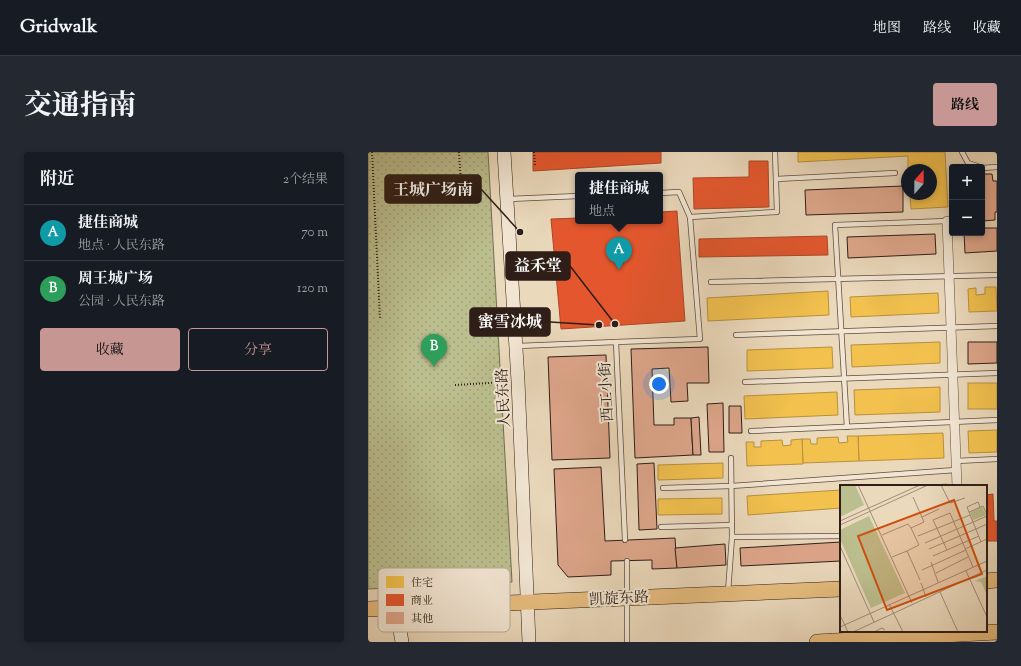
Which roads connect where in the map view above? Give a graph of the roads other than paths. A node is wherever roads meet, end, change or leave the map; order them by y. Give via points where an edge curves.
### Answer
1 (504, 152) edge
2 (775, 152) edge
3 (962, 152) edge
4 (971, 164) edge
5 (985, 167) edge
6 (997, 167) edge
7 (895, 173) dead end
8 (776, 179) junction
9 (663, 193) edge
10 (575, 196) edge
11 (507, 199) junction
12 (690, 217) junction
13 (947, 221) joint
14 (997, 275) edge
15 (950, 276) junction
16 (838, 279) junction
17 (711, 282) dead end
18 (997, 326) edge
19 (951, 328) junction
20 (842, 331) junction
21 (736, 335) dead end
22 (616, 342) junction
23 (516, 346) junction
24 (997, 373) edge
25 (953, 374) junction
26 (844, 378) junction
27 (745, 382) dead end
28 (997, 420) edge
29 (954, 422) junction
30 (847, 427) junction
31 (751, 431) dead end
32 (731, 458) dead end
33 (997, 459) edge
34 (956, 461) junction
35 (956, 470) junction
36 (957, 485) edge
37 (731, 486) junction
38 (663, 488) dead end
39 (732, 525) junction
40 (661, 527) dead end
41 (840, 536) edge
42 (732, 537) junction
43 (625, 540) dead end
44 (627, 561) dead end
45 (997, 580) edge
46 (987, 581) edge
47 (840, 589) edge
48 (728, 594) junction
49 (627, 598) junction
50 (528, 602) junction
51 (510, 603) edge
52 (378, 608) edge
53 (368, 609) edge
54 (395, 632) edge
55 (400, 632) edge
56 (997, 632) edge
57 (395, 642) edge
58 (402, 642) edge
59 (529, 642) edge
60 (627, 642) edge
61 (817, 642) edge

1 - 11 main road, 人民东路
2 - 8 lane
3 - 4 lane
5 - 6 lane
7 - 8 lane
8 - 12 lane via 778,212
9 - 12 lane via 679,192
10 - 11 lane
11 - 23 main road, 人民东路
12 - 22 lane via 700,339
13 - 15 street
13 - 16 lane via 835,225
14 - 15 lane
15 - 16 lane
15 - 19 street
16 - 17 lane
16 - 20 lane
18 - 19 lane
19 - 20 lane
19 - 25 street
20 - 21 lane
20 - 26 lane
22 - 23 lane, 西工小街
22 - 43 lane, 西工小街
23 - 50 main road, 人民东路
24 - 25 lane
25 - 26 lane
25 - 29 street
26 - 27 lane
26 - 30 lane
28 - 29 lane
29 - 30 lane
29 - 34 street
30 - 31 lane
32 - 37 lane
33 - 34 lane
34 - 35 street
35 - 36 street
35 - 37 lane
37 - 38 lane
37 - 39 lane
39 - 40 lane
39 - 42 lane
41 - 42 lane
42 - 48 lane
44 - 49 lane
45 - 46 main road
47 - 48 main road, 凯旋东路
48 - 49 main road, 凯旋东路
49 - 50 main road, 凯旋东路
49 - 60 lane
50 - 51 main road, 凯旋东路
50 - 59 main road, 人民东路
52 - 53 main road, 凯旋东路
54 - 57 main road
55 - 58 main road
56 - 61 main road

